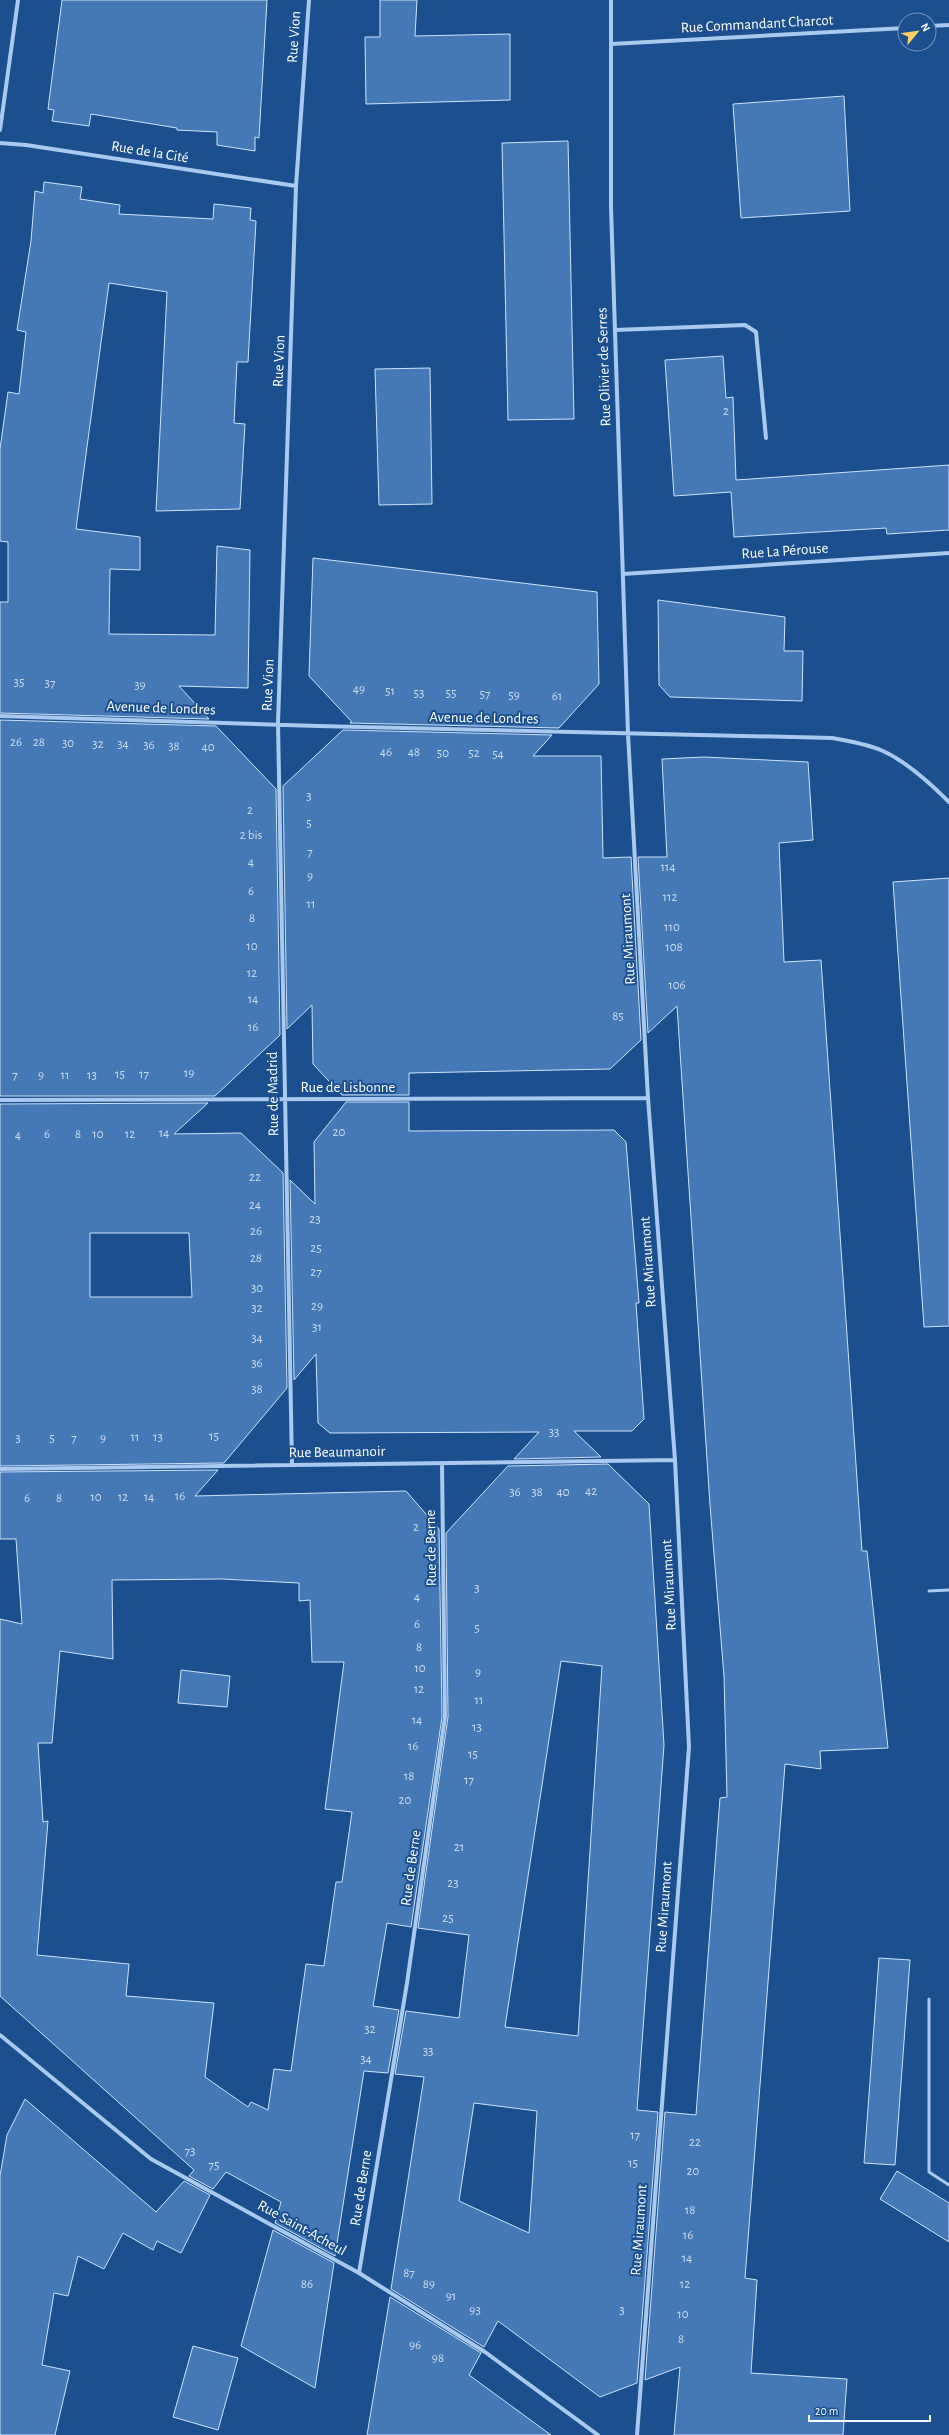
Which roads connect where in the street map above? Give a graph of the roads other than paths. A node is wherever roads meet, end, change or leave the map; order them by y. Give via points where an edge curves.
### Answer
1 (18, 0) edge
2 (309, 0) edge
3 (611, 0) edge
4 (949, 25) edge
5 (937, 26) edge
6 (897, 28) edge
7 (611, 44) junction
8 (0, 130) edge
9 (0, 143) edge
10 (296, 186) junction
11 (615, 330) junction
12 (766, 438) dead end
13 (949, 553) edge
14 (623, 574) junction
15 (0, 716) edge
16 (278, 723) junction
17 (628, 734) junction
18 (949, 802) edge
19 (648, 1098) junction
20 (285, 1099) junction
21 (0, 1100) edge
22 (675, 1460) junction
23 (442, 1463) junction
24 (292, 1465) junction
25 (0, 1469) edge
26 (949, 1590) edge
27 (929, 1591) dead end
28 (929, 1999) dead end
29 (0, 2037) edge
30 (949, 2185) edge
31 (359, 2273) junction
32 (598, 2435) edge
33 (637, 2435) edge

1 - 8 street
2 - 10 street, Rue Vion
3 - 7 street, Rue Olivier de Serres
4 - 5 street
6 - 7 street, Rue Commandant Charcot
7 - 11 street, Rue Olivier de Serres via 611,207
9 - 10 street, Rue de la Cité
10 - 16 street, Rue Vion
11 - 12 street via 745,325 756,332
11 - 14 street, Rue Olivier de Serres
13 - 14 street, Rue La Pérouse
14 - 17 street, Rue Olivier de Serres
15 - 16 street, Avenue de Londres
16 - 17 street, Avenue de Londres
16 - 20 street, Rue de Madrid
17 - 18 street, Avenue de Londres via 832,738 858,742 884,752 936,789
17 - 19 street, Rue Miraumont
19 - 20 street, Rue de Lisbonne
19 - 22 street, Rue Miraumont
20 - 21 street, Rue de Lisbonne
20 - 24 street, Rue de Madrid
22 - 23 street, Rue Beaumanoir
22 - 33 street, Rue Miraumont via 689,1747
23 - 24 street, Rue Beaumanoir
23 - 31 street, Rue de Berne via 445,1717 407,1983
24 - 25 street, Rue Beaumanoir
26 - 27 lane
28 - 30 lane via 929,2172
29 - 31 street, Rue Saint-Acheul via 151,2159
31 - 32 street, Rue Saint-Acheul via 485,2352

